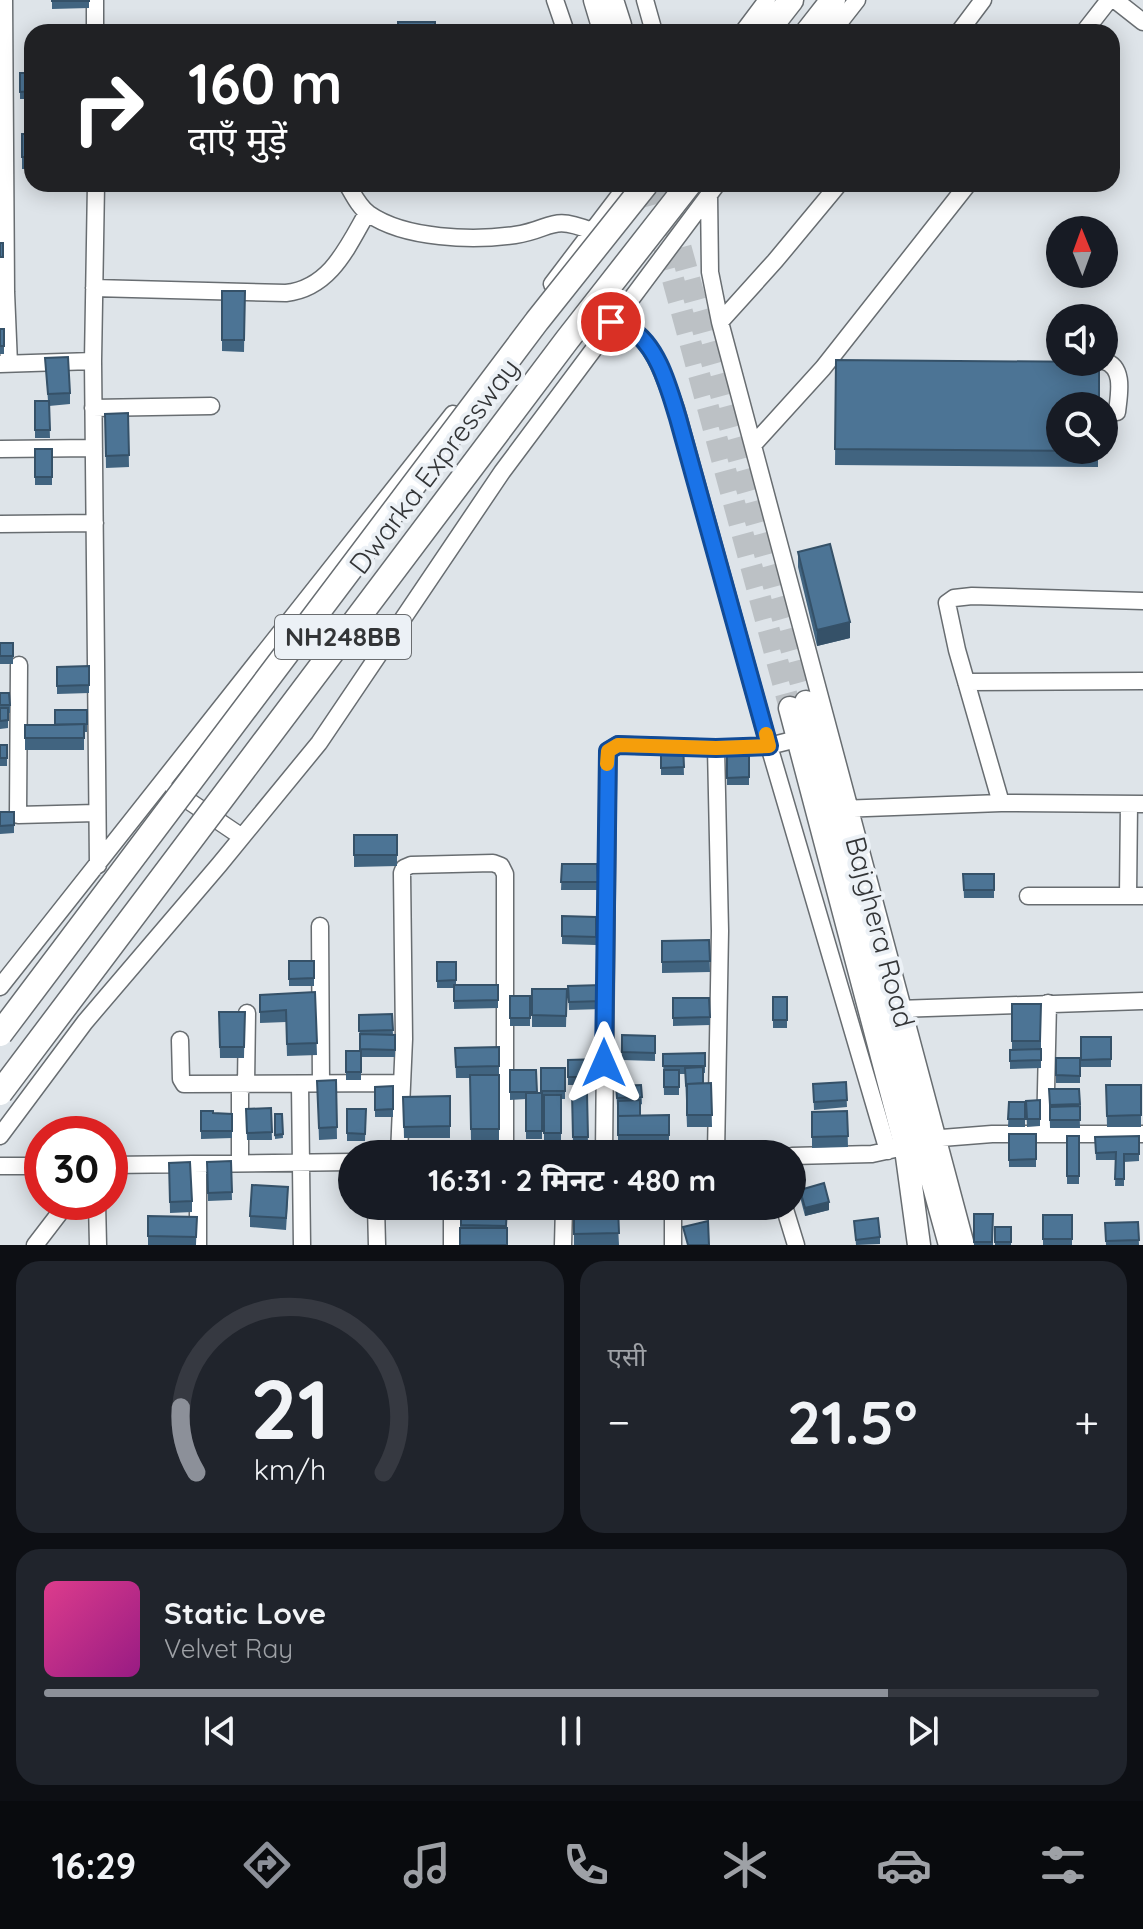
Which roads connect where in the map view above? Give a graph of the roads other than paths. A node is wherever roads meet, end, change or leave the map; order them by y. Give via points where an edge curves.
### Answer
1 (4, 0) edge
2 (95, 0) edge
3 (555, 0) edge
4 (595, 0) edge
5 (612, 0) edge
6 (645, 0) edge
7 (767, 0) edge
8 (791, 0) edge
9 (833, 0) edge
10 (857, 0) edge
11 (983, 0) edge
12 (1112, 0) edge
13 (1143, 22) edge
14 (95, 24) edge
15 (563, 24) edge
16 (610, 24) edge
17 (612, 24) edge
18 (652, 24) edge
19 (749, 24) edge
20 (772, 24) edge
21 (814, 24) edge
22 (838, 24) edge
23 (965, 24) edge
24 (1091, 24) edge
25 (96, 192) edge
26 (353, 192) edge
27 (617, 192) edge
28 (640, 192) edge
29 (700, 192) edge
30 (702, 192) edge
31 (705, 192) edge
32 (832, 192) edge
33 (962, 192) edge
34 (367, 213) junction
35 (592, 231) junction
36 (94, 288) junction
37 (611, 322) junction
38 (720, 322) junction
39 (93, 361) junction
40 (5, 364) edge
41 (211, 406) dead end
42 (93, 408) junction
43 (753, 445) junction
44 (94, 448) junction
45 (0, 449) edge
46 (95, 523) junction
47 (0, 524) edge
48 (1143, 601) edge
49 (19, 665) dead end
50 (1143, 681) edge
51 (966, 682) junction
52 (798, 705) tunnel mouth
53 (807, 736) junction
54 (769, 746) junction
55 (716, 748) junction
56 (162, 783) junction
57 (1001, 803) junction
58 (1136, 804) edge
59 (842, 809) junction
60 (96, 813) junction
61 (242, 837) junction
62 (98, 865) junction
63 (1028, 896) dead end
64 (1136, 896) edge
65 (320, 926) dead end
66 (0, 987) edge
67 (1143, 1001) edge
68 (1048, 1003) junction
69 (896, 1009) junction
70 (247, 1013) edge
71 (0, 1034) edge
72 (180, 1040) dead end
73 (401, 1083) junction
74 (321, 1084) junction
75 (243, 1085) junction
76 (300, 1085) junction
77 (0, 1093) edge
78 (1045, 1134) junction
79 (1143, 1134) edge
80 (0, 1136) edge
81 (399, 1140) edge
82 (505, 1140) edge
83 (604, 1140) edge
84 (716, 1140) edge
85 (913, 1143) junction
86 (806, 1156) edge
87 (338, 1162) edge
88 (240, 1163) junction
89 (300, 1163) junction
90 (198, 1164) junction
91 (128, 1165) edge
92 (0, 1166) edge
93 (24, 1166) edge
94 (54, 1220) edge
95 (97, 1220) edge
96 (376, 1220) edge
97 (452, 1220) edge
98 (564, 1220) edge
99 (673, 1220) edge
100 (788, 1220) edge
101 (35, 1245) edge
102 (98, 1245) edge
103 (198, 1245) edge
104 (302, 1245) edge
105 (377, 1245) edge
106 (452, 1245) edge
107 (563, 1245) edge
108 (673, 1245) edge
109 (796, 1245) edge
110 (919, 1245) edge
111 (950, 1245) edge
112 (966, 1245) edge

1 - 40 street
2 - 14 street
3 - 15 street
4 - 16 main road
5 - 17 main road
6 - 18 street
7 - 19 street
8 - 20 highway
9 - 21 highway
10 - 22 street
11 - 23 street
12 - 13 street
12 - 24 street
25 - 36 street
26 - 34 street
27 - 35 street
28 - 71 highway, Dwarka Expressway / NH248BB, bridge
29 - 77 highway, Dwarka Expressway / NH248BB, bridge via 567,340
30 - 37 street
31 - 38 street via 710,272
32 - 38 street
33 - 43 street via 835,362
34 - 35 street via 406,230 480,238 524,234 562,221
34 - 36 street via 328,274 304,290
35 - 56 street
36 - 39 street
37 - 54 street via 631,329 645,343 667,386
37 - 61 street via 502,472 319,743
38 - 43 street
39 - 40 street
39 - 42 street
41 - 42 street
42 - 44 street
43 - 59 street
44 - 45 street
44 - 46 street
46 - 47 street
46 - 60 street
48 - 51 street via 954,598 947,609
49 - 60 street via 18,815
50 - 51 street
51 - 57 street
52 - 53 main road
53 - 54 street
53 - 59 main road, Bajghera Road
53 - 85 main road, Bajghera Road
54 - 55 street
54 - 85 street
55 - 83 street via 618,745 608,751
55 - 84 street
56 - 61 street
56 - 62 street
57 - 58 street
57 - 59 street
58 - 64 street
59 - 69 main road, Bajghera Road
60 - 62 street
61 - 80 street via 85,1022
62 - 66 street
63 - 64 street
65 - 74 street
67 - 68 street
68 - 69 street
68 - 78 street
69 - 85 main road, Bajghera Road
70 - 75 street
72 - 75 street via 183,1083
73 - 74 street
73 - 81 street
73 - 82 street via 403,871 411,865 497,864 505,874
74 - 76 street
75 - 76 street
75 - 88 street
76 - 89 street
78 - 79 street
78 - 85 street
85 - 86 street via 872,1154
85 - 110 main road, Bajghera Road
85 - 111 main road, Bajghera Road
85 - 112 street
87 - 89 street
88 - 89 street
88 - 90 street
89 - 104 street
90 - 91 street
90 - 103 street
92 - 93 street
94 - 101 street
95 - 102 street
96 - 105 street
97 - 106 street
98 - 107 street
99 - 108 street
100 - 109 street

